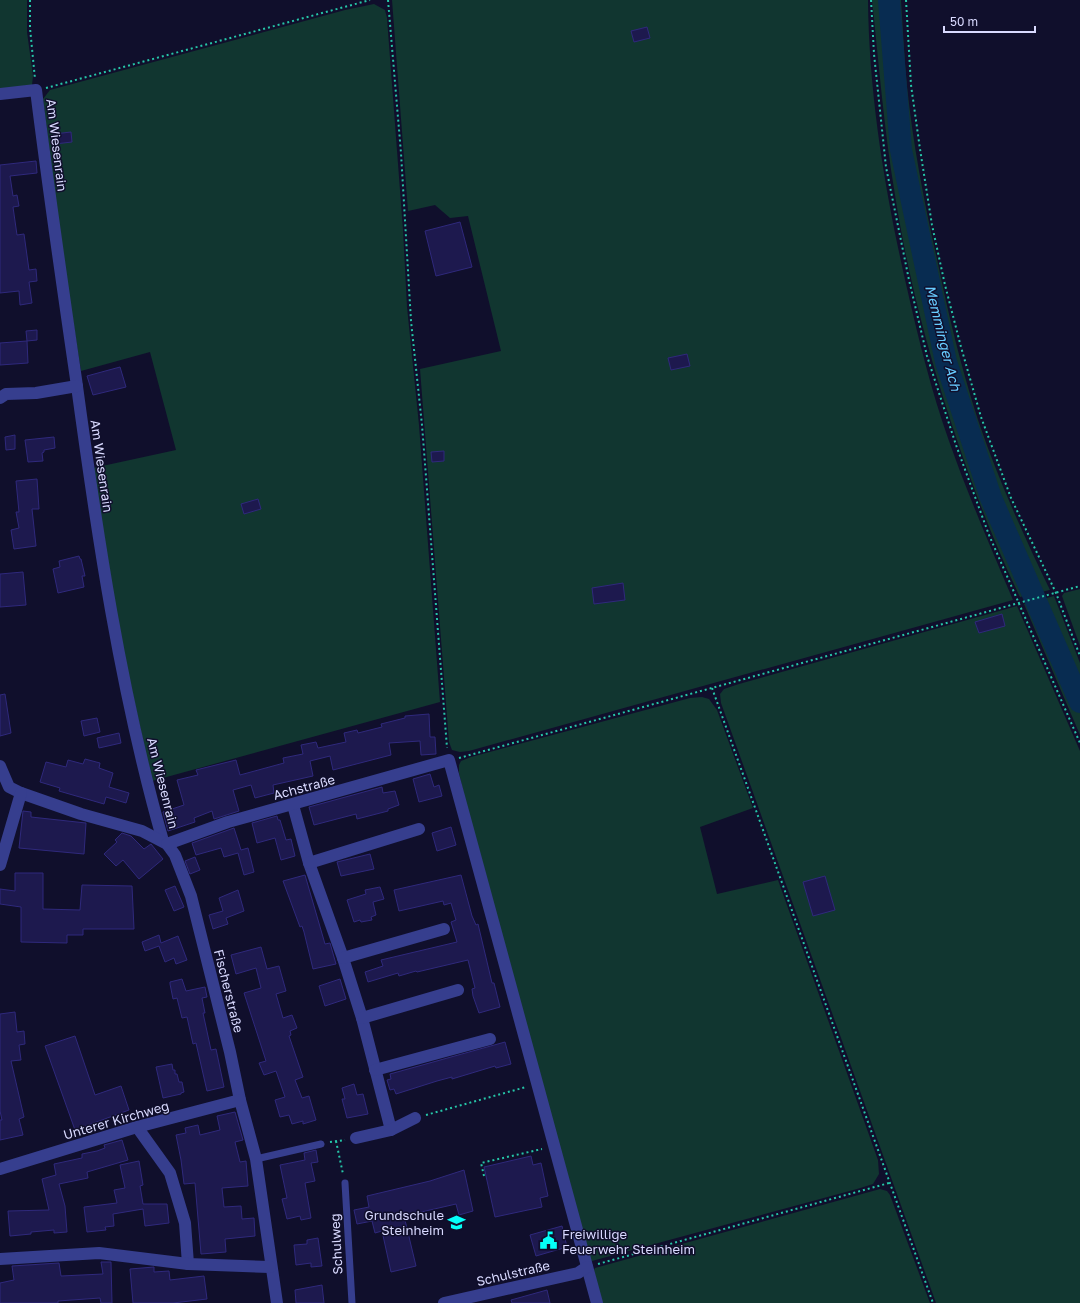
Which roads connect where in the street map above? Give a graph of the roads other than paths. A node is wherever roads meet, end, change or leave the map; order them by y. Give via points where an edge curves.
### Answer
1 (0, 94) edge
2 (77, 386) junction
3 (0, 398) edge
4 (0, 766) edge
5 (21, 793) junction
6 (293, 805) junction
7 (419, 829) dead end
8 (165, 843) junction
9 (309, 863) junction
10 (0, 865) edge
11 (444, 929) dead end
12 (343, 958) junction
13 (458, 990) dead end
14 (362, 1018) junction
15 (490, 1039) dead end
16 (375, 1070) junction
17 (240, 1100) junction
18 (415, 1118) road end
19 (137, 1127) junction
20 (391, 1130) junction
21 (356, 1138) road end
22 (321, 1144) road end
23 (256, 1159) junction
24 (0, 1169) edge
25 (345, 1183) road end
26 (0, 1259) edge
27 (188, 1264) junction
28 (270, 1267) junction
29 (587, 1268) junction
30 (277, 1303) edge
31 (352, 1303) edge
32 (445, 1303) edge
33 (596, 1303) edge

1 - 2 street, Am Wiesenrain via 36,90 48,192
2 - 3 street via 36,393 6,394
2 - 8 street, Am Wiesenrain via 102,564 146,779
4 - 5 street via 9,787
5 - 8 street via 81,814 142,831
5 - 10 street
6 - 8 street, Achstraße via 228,822
6 - 9 street
6 - 29 street, Achstraße via 450,760
7 - 9 street
8 - 17 street, Fischerstraße via 175,855 191,896
9 - 12 street
11 - 12 street
12 - 14 street
13 - 14 street
14 - 16 street
15 - 16 street
16 - 20 street
17 - 19 street, Unterer Kirchweg
17 - 23 street, Fischerstraße
18 - 20 street
19 - 24 street, Unterer Kirchweg
19 - 27 street via 170,1174 185,1223
20 - 21 street
22 - 23 lane
23 - 28 street, Fischerstraße
25 - 31 lane, Schulweg
26 - 27 street via 99,1253
27 - 28 street
28 - 30 street, Fischerstraße
29 - 32 street, Schulstraße
29 - 33 street

